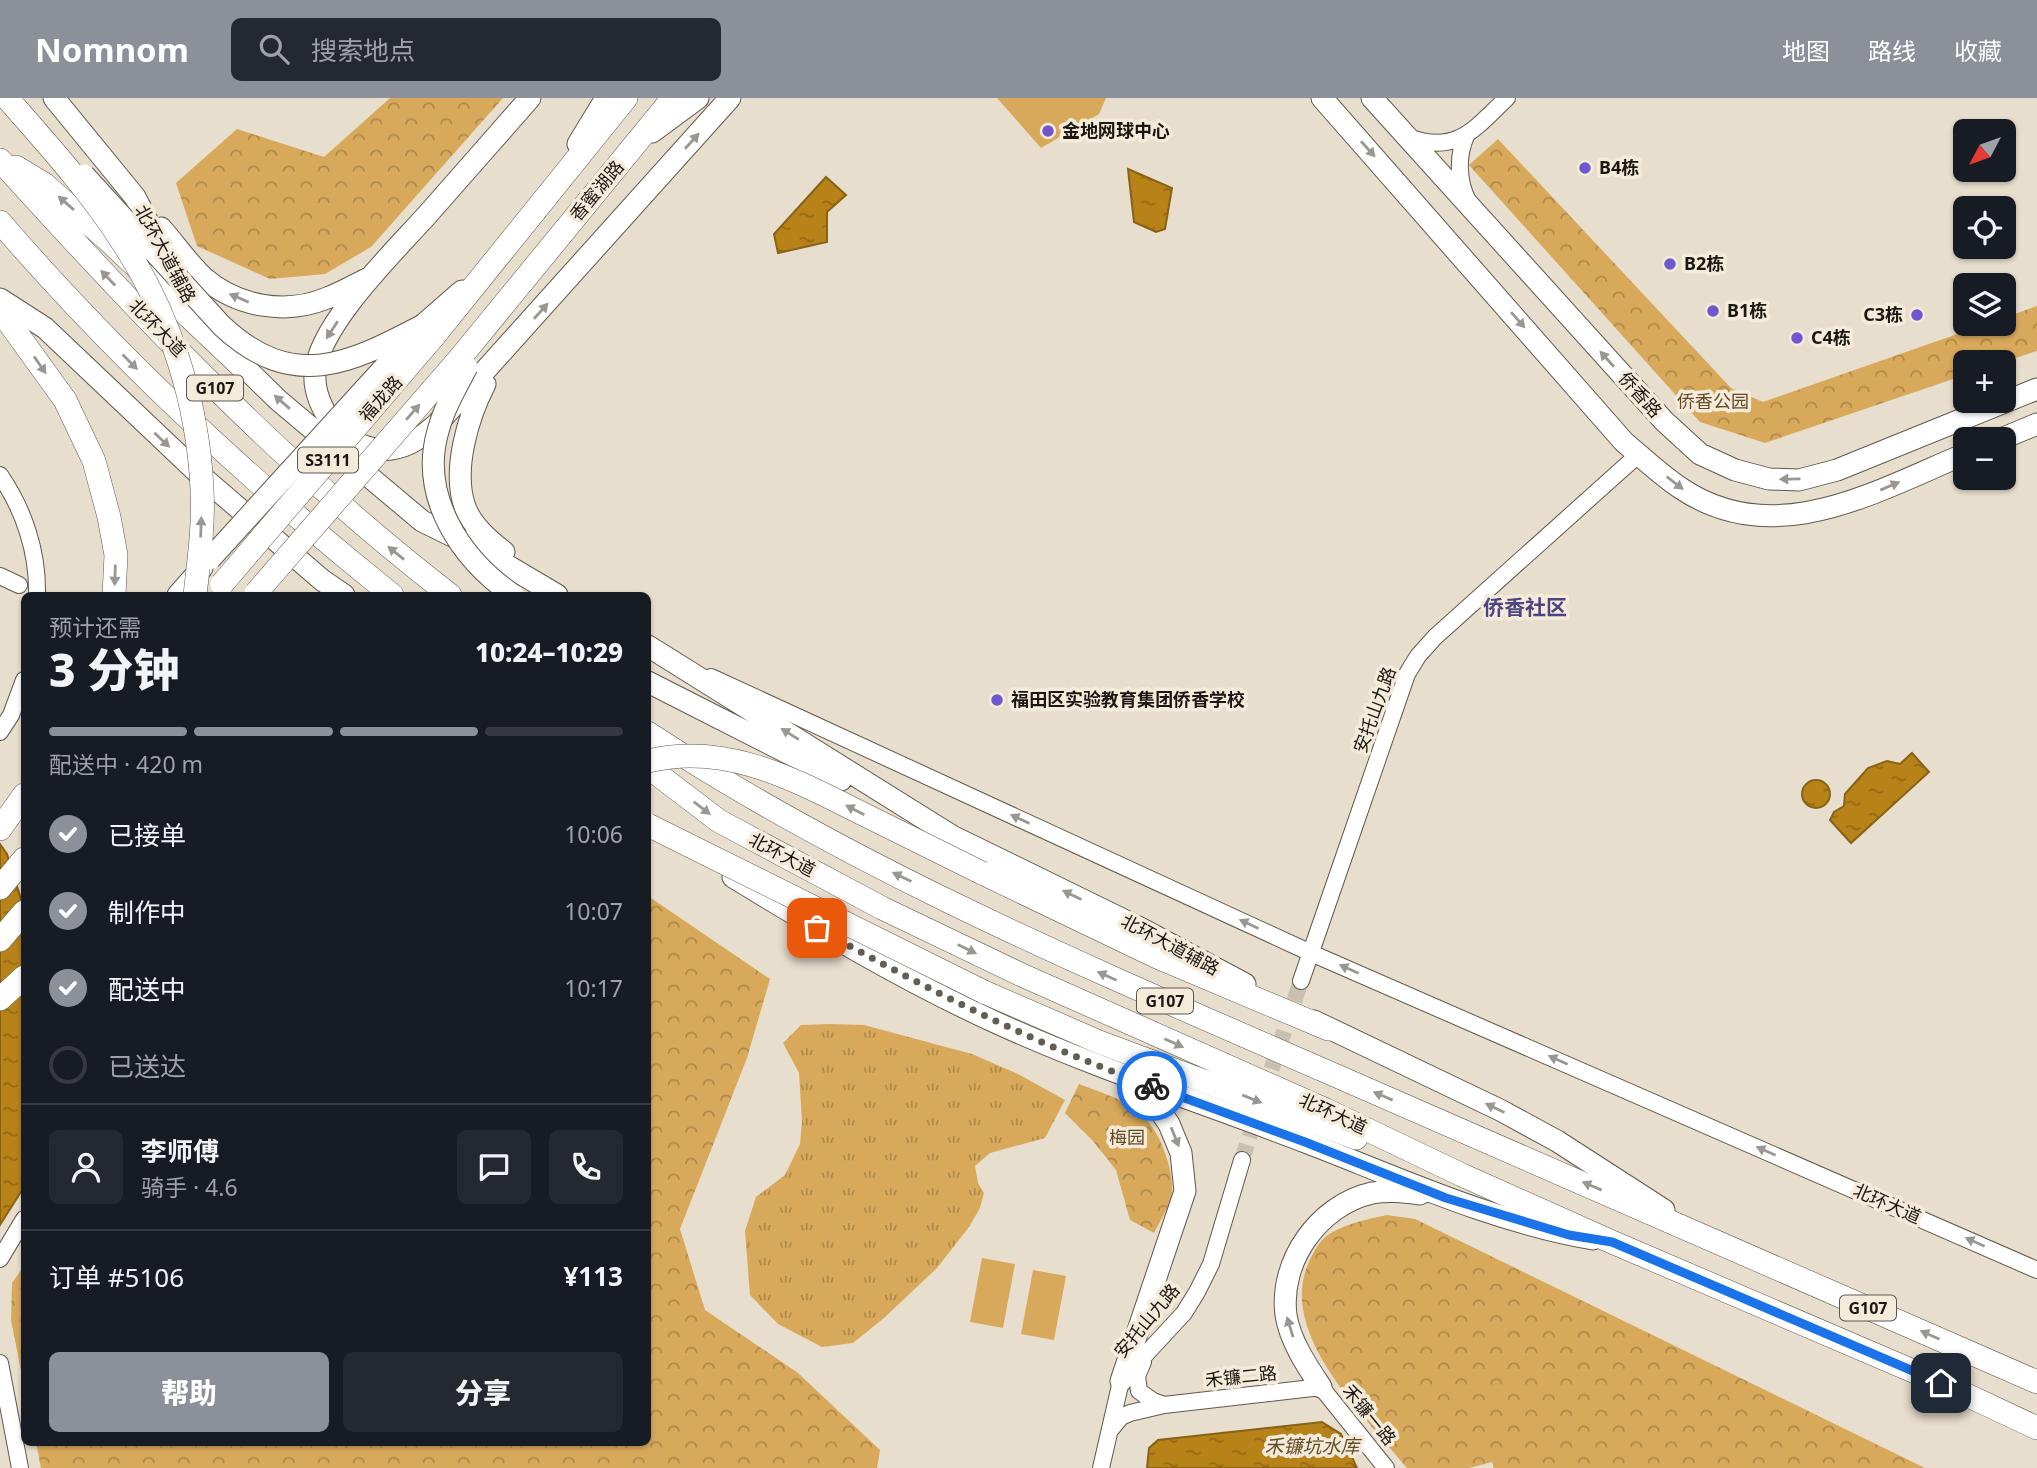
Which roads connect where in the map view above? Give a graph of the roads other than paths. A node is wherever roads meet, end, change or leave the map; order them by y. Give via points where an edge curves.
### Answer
1 (54, 98) edge
2 (530, 98) edge
3 (606, 98) edge
4 (626, 98) edge
5 (673, 98) edge
6 (698, 98) edge
7 (730, 98) edge
8 (1322, 98) edge
9 (1372, 98) edge
10 (1507, 98) edge
11 (14, 106) edge
12 (1466, 136) junction
13 (1410, 141) junction
14 (628, 155) junction
15 (0, 159) edge
16 (1387, 170) junction
17 (1446, 181) junction
18 (135, 197) junction
19 (1418, 205) junction
20 (536, 210) junction
21 (1474, 211) junction
22 (0, 222) edge
23 (492, 264) joint
24 (373, 276) junction
25 (520, 284) joint
26 (0, 299) edge
27 (0, 310) edge
28 (429, 330) junction
29 (495, 362) junction
30 (464, 363) junction
31 (241, 366) junction
32 (2037, 389) edge
33 (2037, 424) edge
34 (2016, 433) edge
35 (1639, 454) junction
36 (1953, 459) edge
37 (0, 475) edge
38 (0, 576) edge
39 (19, 585) dead end
40 (217, 589) edge
41 (37, 592) edge
42 (114, 592) edge
43 (181, 592) edge
44 (195, 592) edge
45 (257, 592) edge
46 (340, 592) edge
47 (388, 592) edge
48 (446, 592) edge
49 (510, 592) edge
50 (552, 592) edge
51 (553, 592) edge
52 (656, 651) edge
53 (651, 684) edge
54 (21, 688) edge
55 (0, 732) edge
56 (651, 735) edge
57 (651, 760) edge
58 (651, 768) edge
59 (21, 800) edge
60 (21, 816) edge
61 (651, 826) edge
62 (651, 827) edge
63 (0, 830) edge
64 (952, 836) junction
65 (0, 841) edge
66 (21, 863) edge
67 (0, 888) edge
68 (21, 916) edge
69 (21, 922) edge
70 (0, 927) edge
71 (0, 940) edge
72 (1311, 953) junction
73 (21, 980) edge
74 (1301, 981) tunnel mouth
75 (0, 999) edge
76 (1328, 1029) junction
77 (1112, 1072) junction
78 (1242, 1160) tunnel mouth
79 (1462, 1175) junction
80 (1446, 1198) junction
81 (21, 1224) edge
82 (1699, 1233) junction
83 (1612, 1242) junction
84 (0, 1259) edge
85 (2037, 1270) edge
86 (1148, 1352) junction
87 (0, 1363) edge
88 (1121, 1381) junction
89 (2037, 1382) edge
90 (1321, 1387) junction
91 (1164, 1405) junction
92 (2037, 1427) edge
93 (1111, 1430) junction
94 (20, 1468) edge
95 (1101, 1468) edge
96 (1386, 1468) edge

1 - 18 main road, 北环大道辅路
2 - 24 main road
3 - 20 main road
4 - 20 highway, 香蜜湖路
5 - 14 highway, 香蜜湖路
6 - 14 main road
29 -> 7 main road
8 -> 16 main road
9 - 13 main road, 侨香路
10 - 12 street
11 - 28 main road, bridge via 246,346 279,361 337,364
44 -> 11 highway, bridge via 203,490 197,435 164,323 124,243 71,171
12 - 13 street via 1437,143
12 - 21 street via 1460,175
13 - 16 main road
13 - 17 main road, 侨香路
14 - 25 highway, 香蜜湖路
31 -> 15 highway via 44,184
48 -> 15 highway, 北环大道 / G107 via 357,521 268,440 84,253
16 - 19 main road
17 - 19 main road
17 - 21 main road, 侨香路
24 -> 18 main road via 307,304 268,307 249,303 203,277
18 - 31 main road, 北环大道辅路 via 185,295
19 -> 35 main road
20 - 23 highway, 香蜜湖路
32 -> 21 main road, 侨香路 via 1837,470 1799,480 1769,479 1735,470 1700,454 1664,421
22 -> 47 highway, G107 via 140,372 254,480
23 - 28 highway, 福龙路
24 -> 29 main road via 324,341 316,372 324,413 345,434 373,449 405,446 437,424
25 - 30 highway, 福龙路
26 -> 46 main road via 45,328 200,475
27 -> 42 highway via 65,400 94,461 116,555
28 - 40 highway, 福龙路 / S3111, bridge
28 - 43 main road, bridge
29 - 51 main road via 471,411 461,468 466,508 486,538
45 -> 30 highway, 福龙路 / S3111, bridge
30 - 49 main road, bridge via 437,432 435,475 440,501 466,554
50 -> 31 main road, 北环大道辅路 via 422,521
33 - 34 main road
35 -> 36 main road via 1683,490 1714,506 1756,517 1801,516 1851,502
35 - 72 street, 安托山九路 via 1418,656 1407,674
37 - 41 street via 28,533
38 - 39 street
64 -> 52 main road, 北环大道辅路
72 -> 52 street, 北环大道
53 - 64 main road
54 - 55 street
82 -> 56 highway, 北环大道 / G107 via 1098,972 841,846
76 -> 57 highway, bridge via 1157,957 769,769 698,755
58 -> 79 highway, 北环大道 / G107 via 719,821 870,901
59 - 63 highway
60 - 65 highway
61 -> 79 highway, bridge via 1042,1019 1301,1119
62 - 77 main road via 817,928 934,992
76 -> 64 main road, 北环大道辅路 via 1138,927
66 - 67 highway
68 - 71 highway
69 - 70 highway
72 - 74 street, 安托山九路
85 -> 72 street, 北环大道
73 - 75 highway
82 -> 76 main road, 北环大道辅路 via 1557,1141
77 - 80 main road
77 -> 88 main road via 1161,1110 1175,1136 1185,1175 1178,1215
78 - 86 street, 安托山九路 via 1202,1283 1184,1312
79 - 83 highway, 北环大道 / G107
80 - 83 main road via 1569,1235
90 -> 80 main road via 1302,1356 1286,1315 1287,1278 1300,1247 1323,1220 1352,1200 1397,1191
81 - 84 street
89 -> 82 highway, 北环大道 / G107
83 - 92 highway, 北环大道 / G107
86 - 88 street, 安托山九路
86 - 91 street via 1136,1383 1145,1397
87 - 94 street
88 - 93 street, 安托山九路
90 - 91 street, 禾镰二路
90 - 96 street, 禾镰一路
91 - 93 street, 禾镰二路 via 1121,1417
93 - 95 street, 安托山九路

